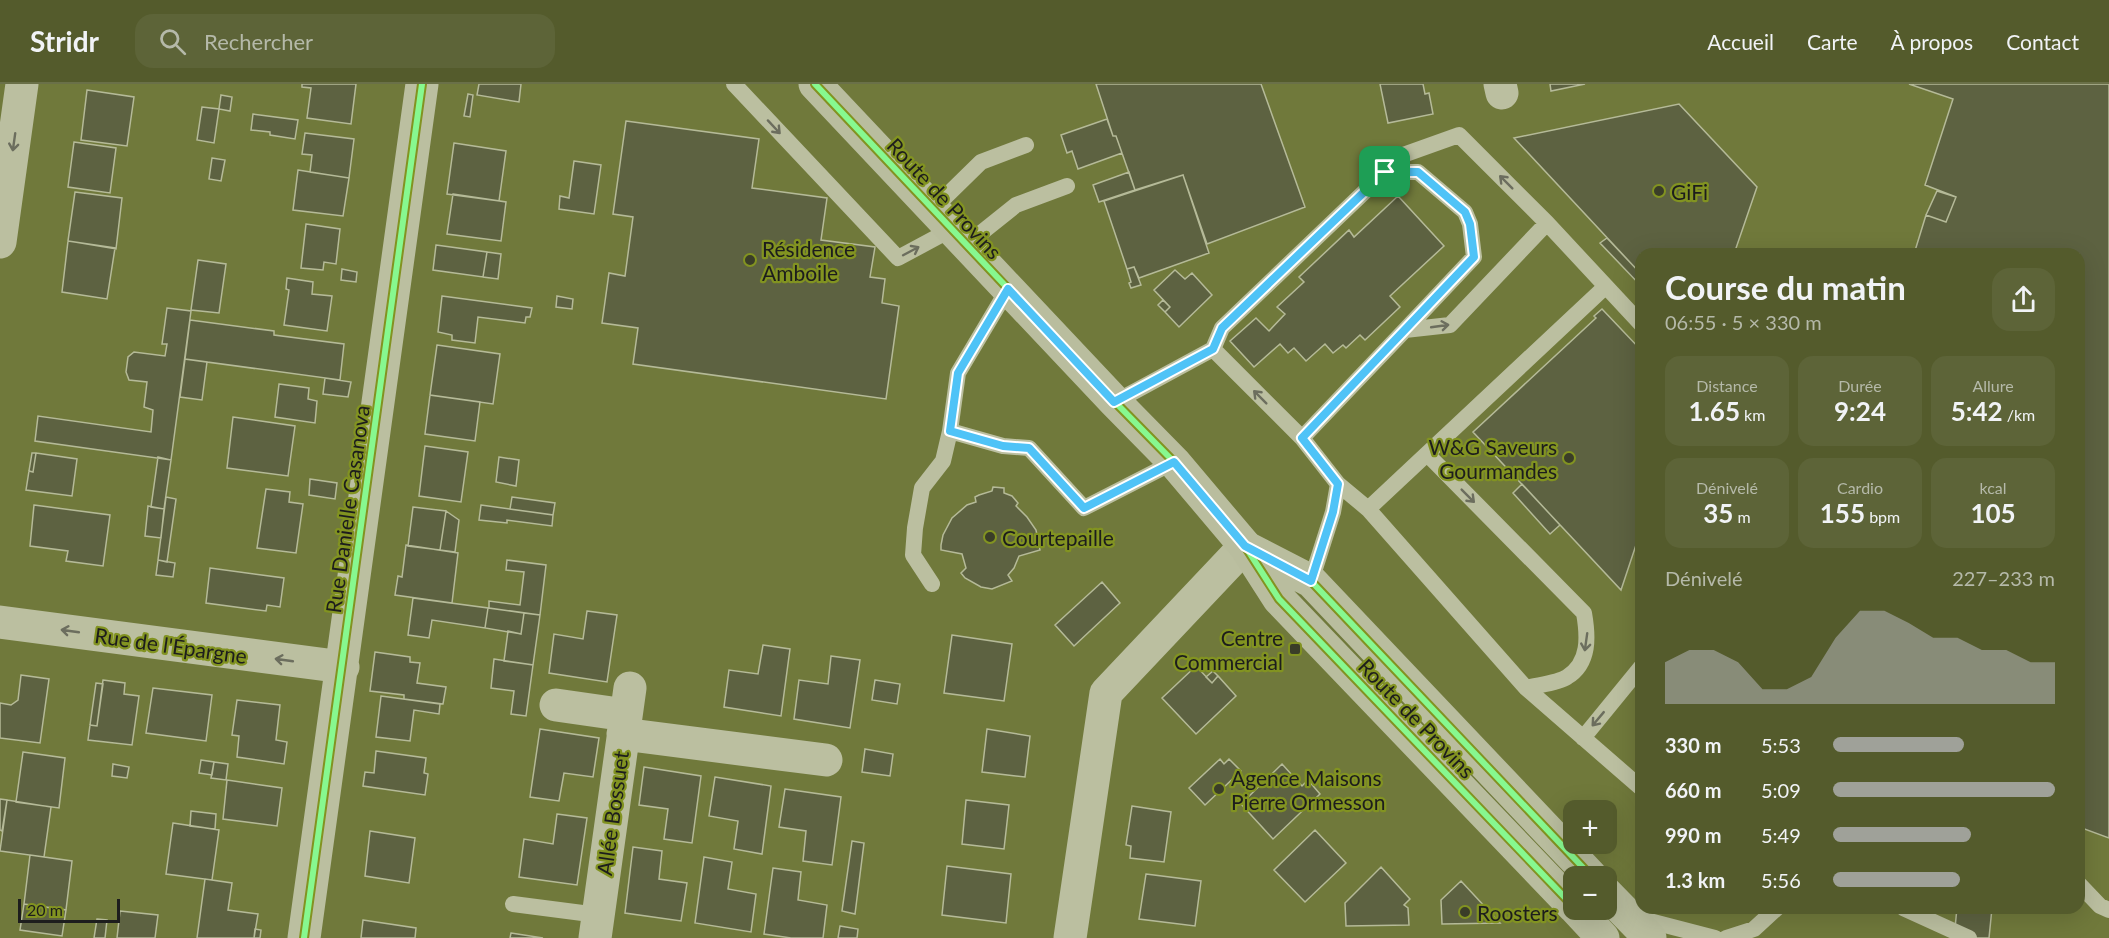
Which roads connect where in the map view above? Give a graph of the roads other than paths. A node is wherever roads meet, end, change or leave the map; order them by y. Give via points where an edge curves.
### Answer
1 (22, 84) edge
2 (422, 84) edge
3 (734, 84) edge
4 (815, 84) edge
5 (1026, 146) dead end
6 (1385, 172) junction
7 (1066, 186) dead end
8 (1547, 223) junction
9 (950, 228) junction
10 (0, 242) edge
11 (1605, 287) junction
12 (1008, 289) junction
13 (1635, 318) edge
14 (1405, 330) junction
15 (1213, 349) junction
16 (1114, 402) junction
17 (950, 431) junction
18 (1302, 438) junction
19 (1427, 454) junction
20 (1174, 462) junction
21 (1338, 484) junction
22 (1368, 509) junction
23 (1245, 546) junction
24 (1311, 581) junction
25 (932, 584) dead end
26 (0, 622) edge
27 (343, 668) junction
28 (1635, 674) edge
29 (1526, 688) junction
30 (556, 705) dead end
31 (626, 713) junction
32 (1582, 738) junction
33 (826, 760) dead end
34 (1635, 783) edge
35 (1582, 866) edge
36 (2085, 890) edge
37 (1563, 895) edge
38 (513, 904) dead end
39 (2109, 910) edge
40 (1770, 914) edge
41 (1916, 914) edge
42 (1628, 915) edge
43 (1586, 920) edge
44 (597, 927) edge
45 (1754, 929) junction
46 (304, 938) edge
47 (1070, 938) edge
48 (1603, 938) edge
49 (1715, 938) edge
50 (1726, 938) edge
51 (1770, 938) edge
52 (1969, 938) edge

1 -> 10 street
2 - 27 street, Rue Danielle Casanova
3 -> 9 lane via 898,258
4 - 9 main road, Route de Provins
5 - 9 lane via 981,162
8 -> 6 lane via 1459,135 1403,155
6 - 14 lane via 1418,172 1465,212 1470,224 1474,257
6 - 15 lane via 1222,328
7 - 9 lane
8 - 11 lane
14 -> 8 lane via 1450,325
9 - 12 main road, Route de Provins
11 - 13 lane
11 - 19 lane
12 - 16 main road, Route de Provins
12 - 17 lane via 958,373
14 - 18 lane
15 - 16 lane
18 -> 15 lane
16 - 20 main road, Route de Provins
17 - 20 lane via 1003,446 1029,448 1084,508
17 - 25 lane via 943,461 922,488 915,528 913,555
18 - 21 lane
19 - 22 lane
19 -> 29 lane via 1584,613 1588,639 1581,662 1567,678
20 - 23 main road, Route de Provins
21 - 22 lane
21 - 24 lane
22 - 29 lane
23 - 24 main road, Route de Provins
23 - 37 main road, Route de Provins via 1279,599
23 - 47 street via 1106,693
24 - 35 main road, Route de Provins
27 -> 26 street, Rue de l'Épargne
27 - 46 street, Rue Danielle Casanova
28 -> 32 lane
29 - 32 lane
30 - 31 street
31 - 33 street
31 - 44 street, Allée Bossuet
32 - 34 lane
36 - 39 lane
38 - 44 lane
40 - 45 lane
41 - 52 lane
42 - 49 lane
43 - 48 main road, Route de Provins
45 - 50 lane
45 - 51 lane

